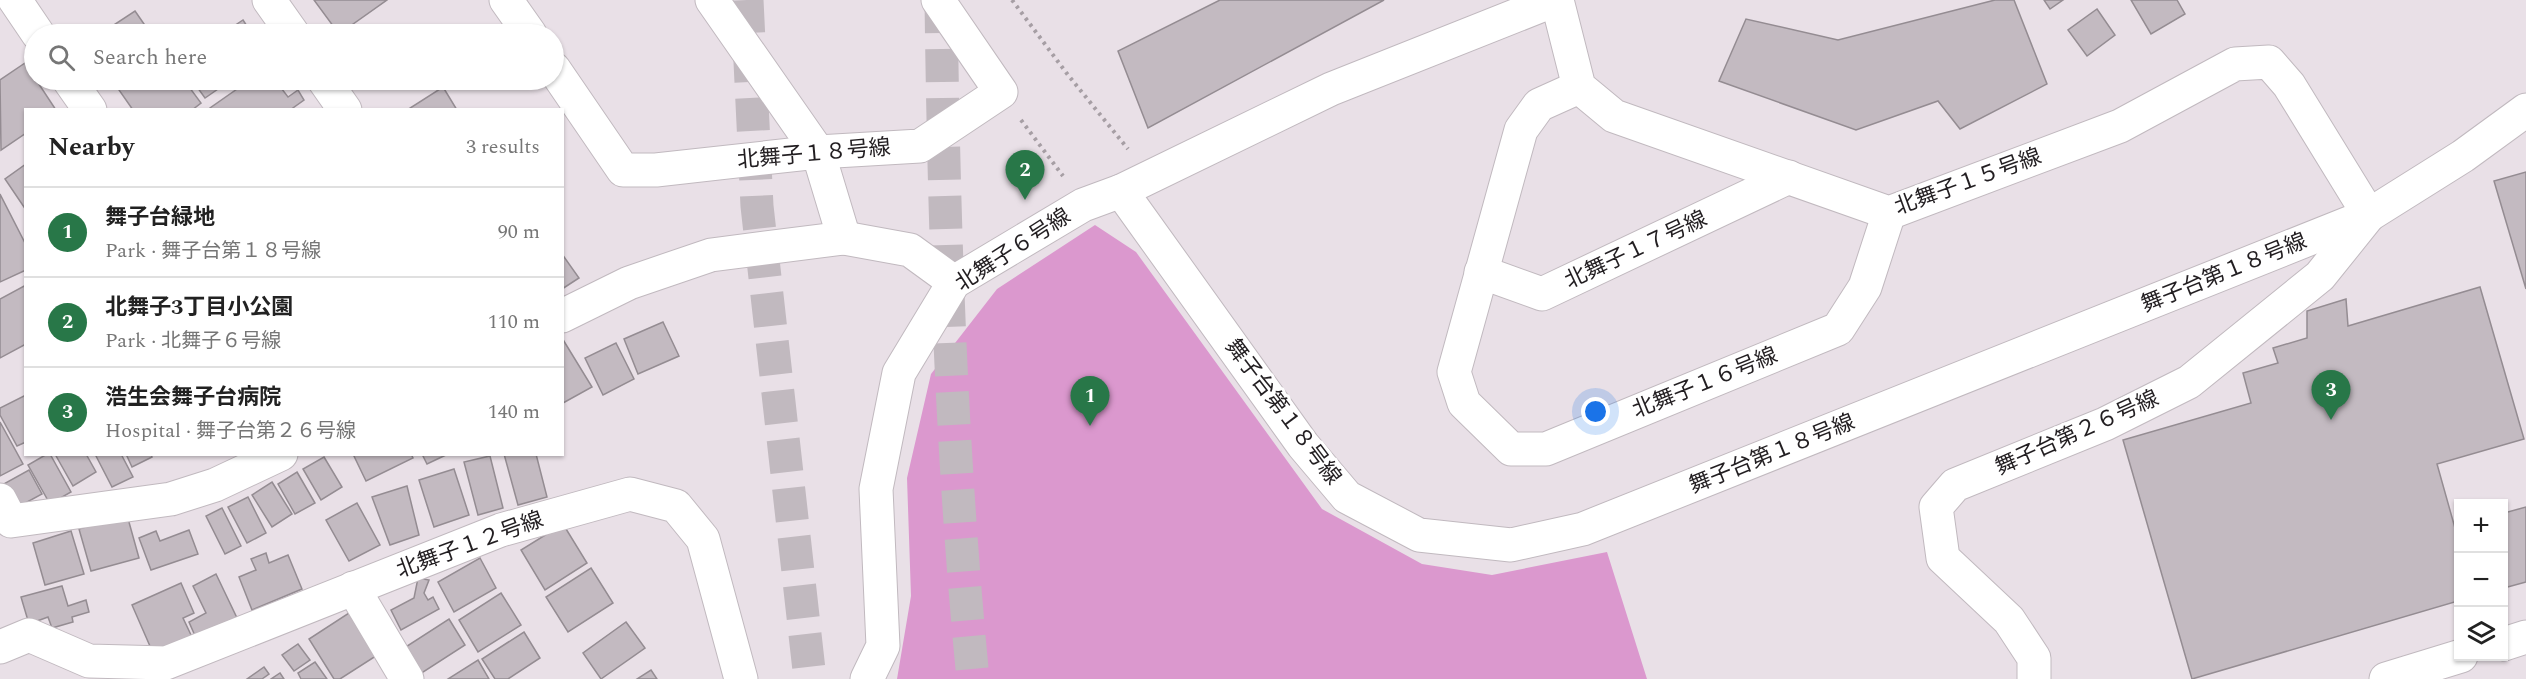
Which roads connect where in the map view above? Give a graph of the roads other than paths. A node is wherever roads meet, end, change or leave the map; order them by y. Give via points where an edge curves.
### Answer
1 (15, 0) edge
2 (269, 0) edge
3 (506, 0) edge
4 (712, 0) edge
5 (938, 0) edge
6 (1556, 0) edge
7 (31, 24) edge
8 (286, 24) edge
9 (523, 24) edge
10 (564, 84) edge
11 (1579, 87) junction
12 (76, 90) edge
13 (331, 90) edge
14 (89, 108) edge
15 (344, 108) edge
16 (2526, 110) edge
17 (818, 152) junction
18 (1789, 177) junction
19 (1121, 192) junction
20 (1889, 213) junction
21 (2369, 215) junction
22 (844, 238) junction
23 (1481, 272) junction
24 (954, 282) junction
25 (564, 315) edge
26 (277, 456) edge
27 (0, 500) edge
28 (353, 588) junction
29 (2526, 637) edge
30 (2508, 643) edge
31 (0, 647) edge
32 (2454, 659) edge
33 (91, 670) edge
34 (407, 679) edge
35 (741, 679) edge
36 (867, 679) edge
37 (2034, 679) edge
38 (2386, 679) edge

1 - 7 street
2 - 8 street
3 - 9 street
4 - 17 street
5 - 17 street, 北舞子１８号線 via 1001,92 920,146
6 - 11 street
6 - 19 street, 北舞子６号線 via 1331,88
10 - 17 street, 北舞子１８号線 via 623,170 656,170
11 - 18 street, 北舞子１５号線 via 1614,116
11 - 23 street, 北舞子１６号線 via 1539,105 1521,130
12 - 14 street
13 - 15 street
16 - 21 street, 舞子台第１８号線 via 2463,156
17 - 22 street
18 - 20 street, 北舞子１５号線
18 - 23 street, 北舞子１７号線 via 1542,294
19 - 21 street, 舞子台第１８号線 via 1303,445 1347,497 1419,535 1511,545 1583,529
19 - 24 street, 北舞子６号線 via 1083,205
20 - 21 street, 北舞子１５号線 via 2120,126 2235,64 2269,62 2289,85
20 - 23 street, 北舞子１６号線 via 1865,287 1838,329 1546,449 1511,449 1464,403 1454,372
21 - 37 street, 舞子台第２６号線 via 2320,276 2189,382 2105,424 1955,485 1936,507 1943,558 2009,620 2034,658
22 - 24 street via 910,250
22 - 25 street via 711,255 628,283
24 - 36 street, 北舞子６号線 via 899,373 876,489 883,646
26 - 27 street via 215,485 171,499 11,520
28 - 33 street, 北舞子１２号線 via 166,663
28 - 34 street
28 - 35 street, 北舞子１２号線 via 501,530 630,494 676,506 703,539
29 - 30 street
31 - 33 street via 29,635
32 - 38 street

